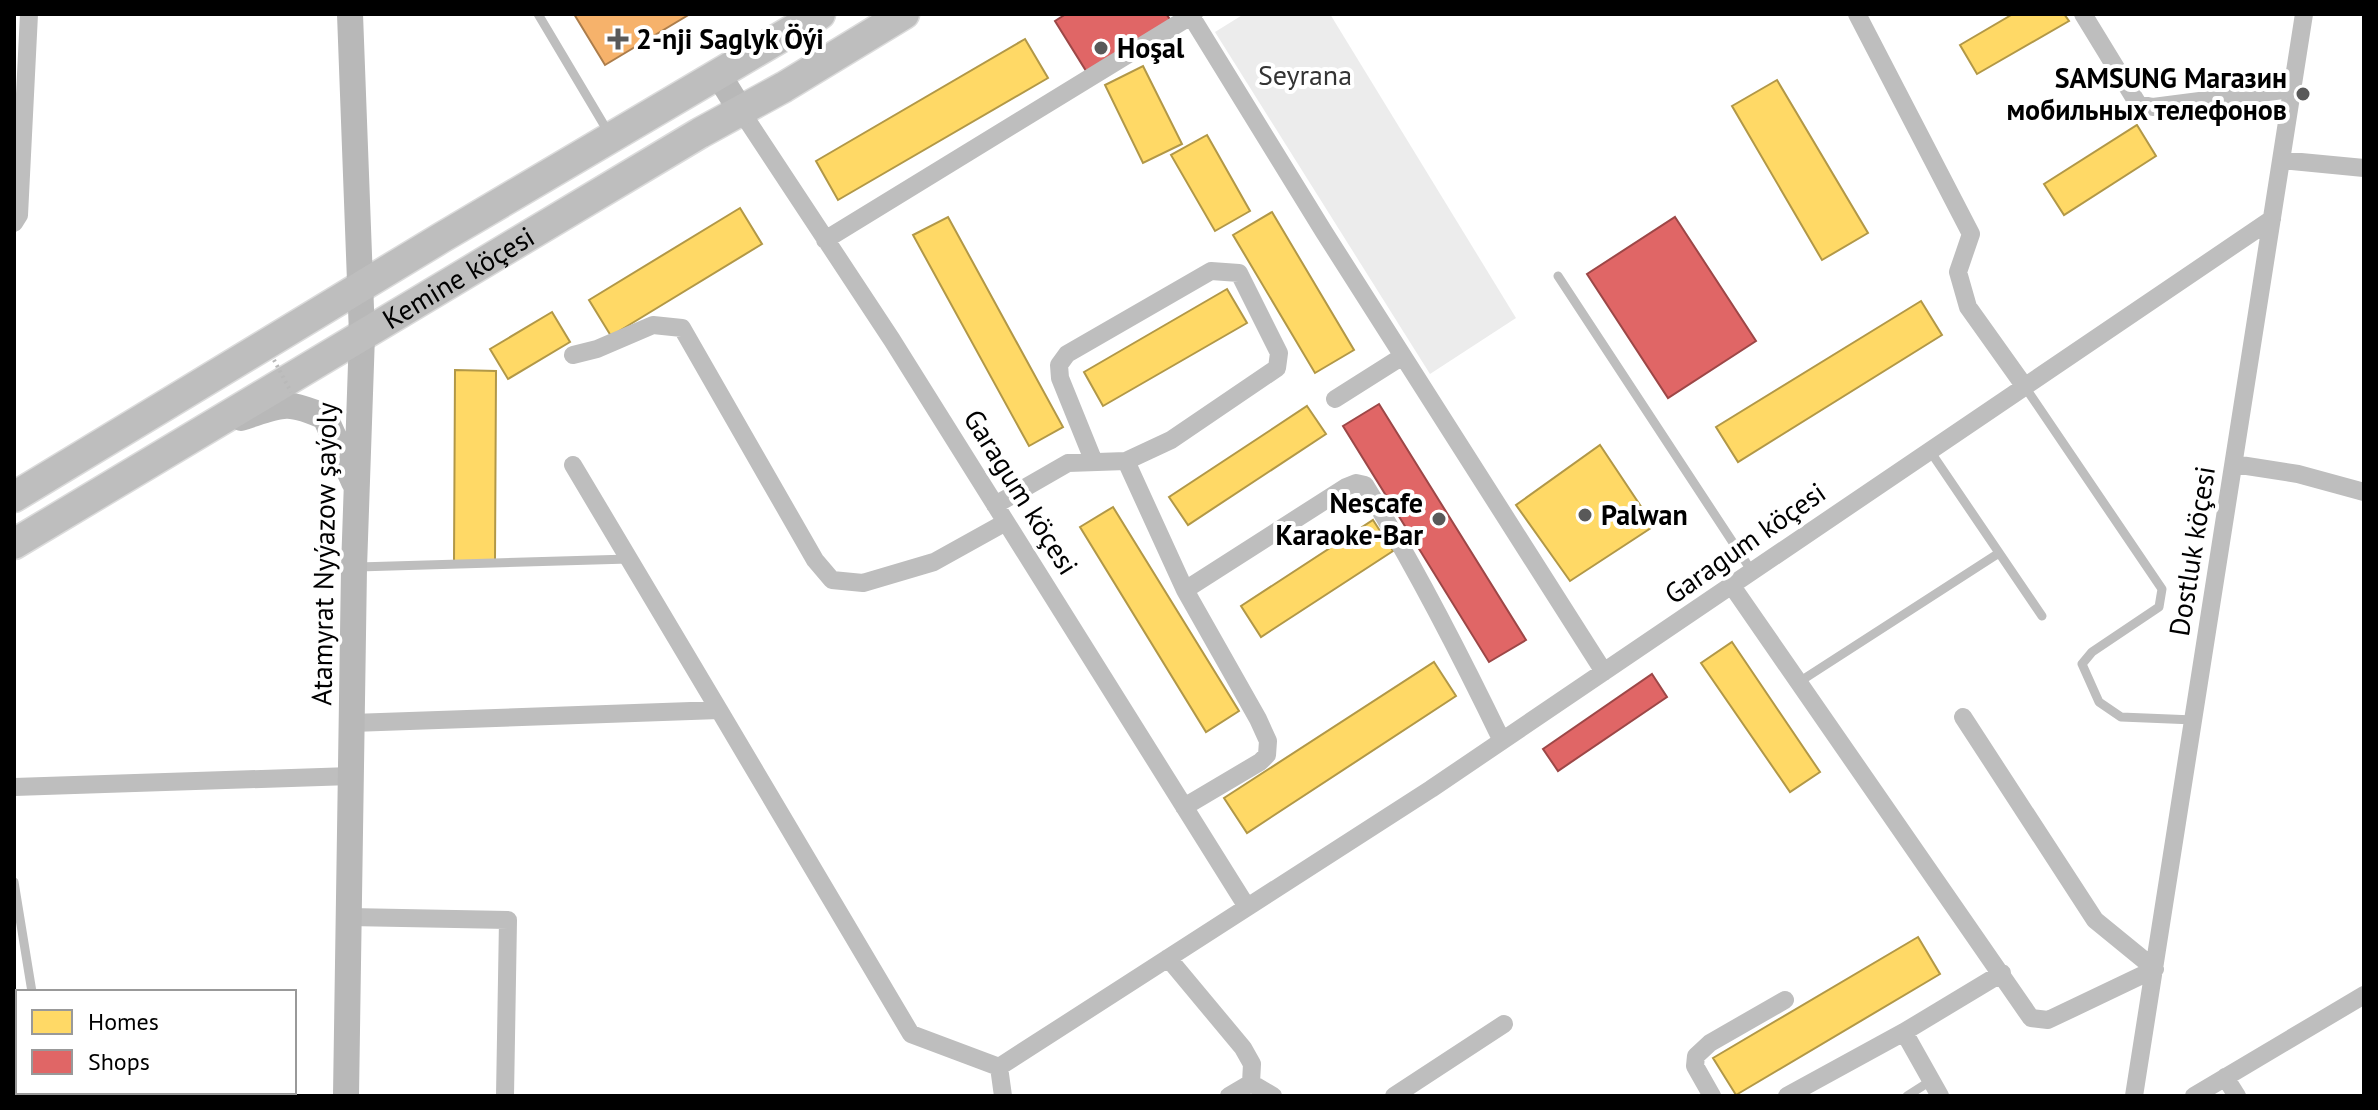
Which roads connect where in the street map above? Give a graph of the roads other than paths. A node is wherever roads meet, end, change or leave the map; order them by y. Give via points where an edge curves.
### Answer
1 (29, 14) edge
2 (350, 14) edge
3 (538, 14) edge
4 (820, 14) edge
5 (904, 14) edge
6 (1857, 14) edge
7 (2083, 14) edge
8 (2304, 14) edge
9 (1193, 15) edge
10 (718, 74) junction
11 (2292, 89) junction
12 (741, 111) junction
13 (612, 137) junction
14 (2281, 160) junction
15 (2364, 168) edge
16 (2272, 219) junction
17 (14, 223) edge
18 (825, 240) junction
19 (1558, 276) dead end
20 (362, 286) junction
21 (362, 335) junction
22 (573, 355) dead end
23 (1403, 356) junction
24 (2025, 387) junction
25 (1335, 399) dead end
26 (207, 429) junction
27 (1930, 451) junction
28 (1126, 461) junction
29 (1094, 462) junction
30 (2234, 464) junction
31 (573, 465) dead end
32 (358, 490) junction
33 (2364, 492) edge
34 (14, 497) edge
35 (995, 505) junction
36 (1006, 522) junction
37 (14, 544) edge
38 (1999, 553) junction
39 (629, 559) junction
40 (354, 568) junction
41 (1751, 570) junction
42 (1732, 586) junction
43 (1185, 590) junction
44 (2042, 616) dead end
45 (1604, 672) junction
46 (1799, 682) junction
47 (719, 710) junction
48 (1963, 717) dead end
49 (2194, 720) junction
50 (352, 723) junction
51 (1502, 741) junction
52 (351, 776) junction
53 (14, 787) edge
54 (1184, 807) junction
55 (14, 882) edge
56 (1247, 907) junction
57 (349, 917) junction
58 (1168, 958) junction
59 (2155, 969) junction
60 (2002, 973) junction
61 (32, 990) edge
62 (2364, 995) edge
63 (1785, 1000) dead end
64 (1504, 1024) dead end
65 (1904, 1032) junction
66 (999, 1067) junction
67 (2225, 1077) junction
68 (1251, 1083) junction
69 (1936, 1088) edge
70 (346, 1096) edge
71 (505, 1096) edge
72 (1003, 1096) edge
73 (1229, 1096) edge
74 (1273, 1096) edge
75 (1394, 1096) edge
76 (1712, 1096) edge
77 (1787, 1096) edge
78 (1907, 1096) edge
79 (2134, 1096) edge
80 (2194, 1096) edge
81 (2237, 1096) edge

1 - 17 street via 19,215
2 - 20 street, Atamyrat Nyýazow şaýoly
3 - 13 lane
4 - 10 main road, Kemine köçesi
5 - 12 main road, Kemine köçesi
6 - 24 street via 1971,234 1958,272 1968,307
7 - 11 street via 2138,104 2153,107
8 - 11 street, Dostluk köçesi
9 - 18 street
9 - 23 street
10 - 12 street
10 - 13 main road, Kemine köçesi
11 - 14 street, Dostluk köçesi
12 - 18 street, Garagum köçesi
12 - 21 main road, Kemine köçesi
13 - 20 main road, Kemine köçesi
14 - 15 street
14 - 16 street, Dostluk köçesi
16 - 24 street, Garagum köçesi
16 - 30 street, Dostluk köçesi
18 - 35 street, Garagum köçesi
19 - 41 lane
20 - 21 street, Atamyrat Nyýazow şaýoly
20 - 34 main road, Kemine köçesi
21 - 26 main road, Kemine köçesi
21 - 32 street, Atamyrat Nyýazow şaýoly
22 - 36 street via 653,325 682,328 815,560 832,580 863,583 934,562
23 - 25 street
23 - 45 street
24 - 27 street, Garagum köçesi
24 - 49 lane via 2162,589 2159,607 2082,664 2099,702 2121,717
26 - 32 street via 274,406 296,404 325,417
26 - 37 main road, Kemine köçesi
27 - 38 lane
27 - 41 street, Garagum köçesi
28 - 29 street
28 - 29 street via 1171,440 1277,368 1279,353 1239,273 1211,271 1067,354 1059,365 1060,378
28 - 43 street
29 - 35 street via 1068,463
30 - 33 street
30 - 49 street, Dostluk köçesi
31 - 39 street
32 - 40 street, Atamyrat Nyýazow şaýoly
35 - 36 street, Garagum köçesi
36 - 54 street, Garagum köçesi
38 - 44 lane
38 - 46 lane
39 - 40 lane
39 - 47 street
40 - 50 street, Atamyrat Nyýazow şaýoly
41 - 42 street, Garagum köçesi
42 - 45 street, Garagum köçesi
42 - 46 street
43 - 51 street via 1346,487 1365,485
43 - 54 street via 1258,719 1269,749 1260,762
45 - 51 street, Garagum köçesi
46 - 60 street
47 - 50 street
47 - 66 street via 911,1034
48 - 59 street via 2095,920
49 - 59 street, Dostluk köçesi
50 - 52 street, Atamyrat Nyýazow şaýoly
51 - 56 street, Garagum köçesi
52 - 53 street
52 - 57 street, Atamyrat Nyýazow şaýoly
54 - 56 street, Garagum köçesi
55 - 61 lane
56 - 58 street, Garagum köçesi
57 - 70 street, Atamyrat Nyýazow şaýoly
57 - 71 street via 508,920
58 - 66 street, Garagum köçesi
58 - 68 street via 1243,1048 1252,1064
59 - 60 street via 2048,1020 2031,1018
59 - 79 street, Dostluk köçesi
60 - 65 street
62 - 67 street
63 - 76 street via 1696,1056 1695,1066
64 - 75 street
65 - 69 street
65 - 77 street
66 - 72 street
67 - 80 street
67 - 81 street
68 - 73 street
68 - 74 street
69 - 78 lane

